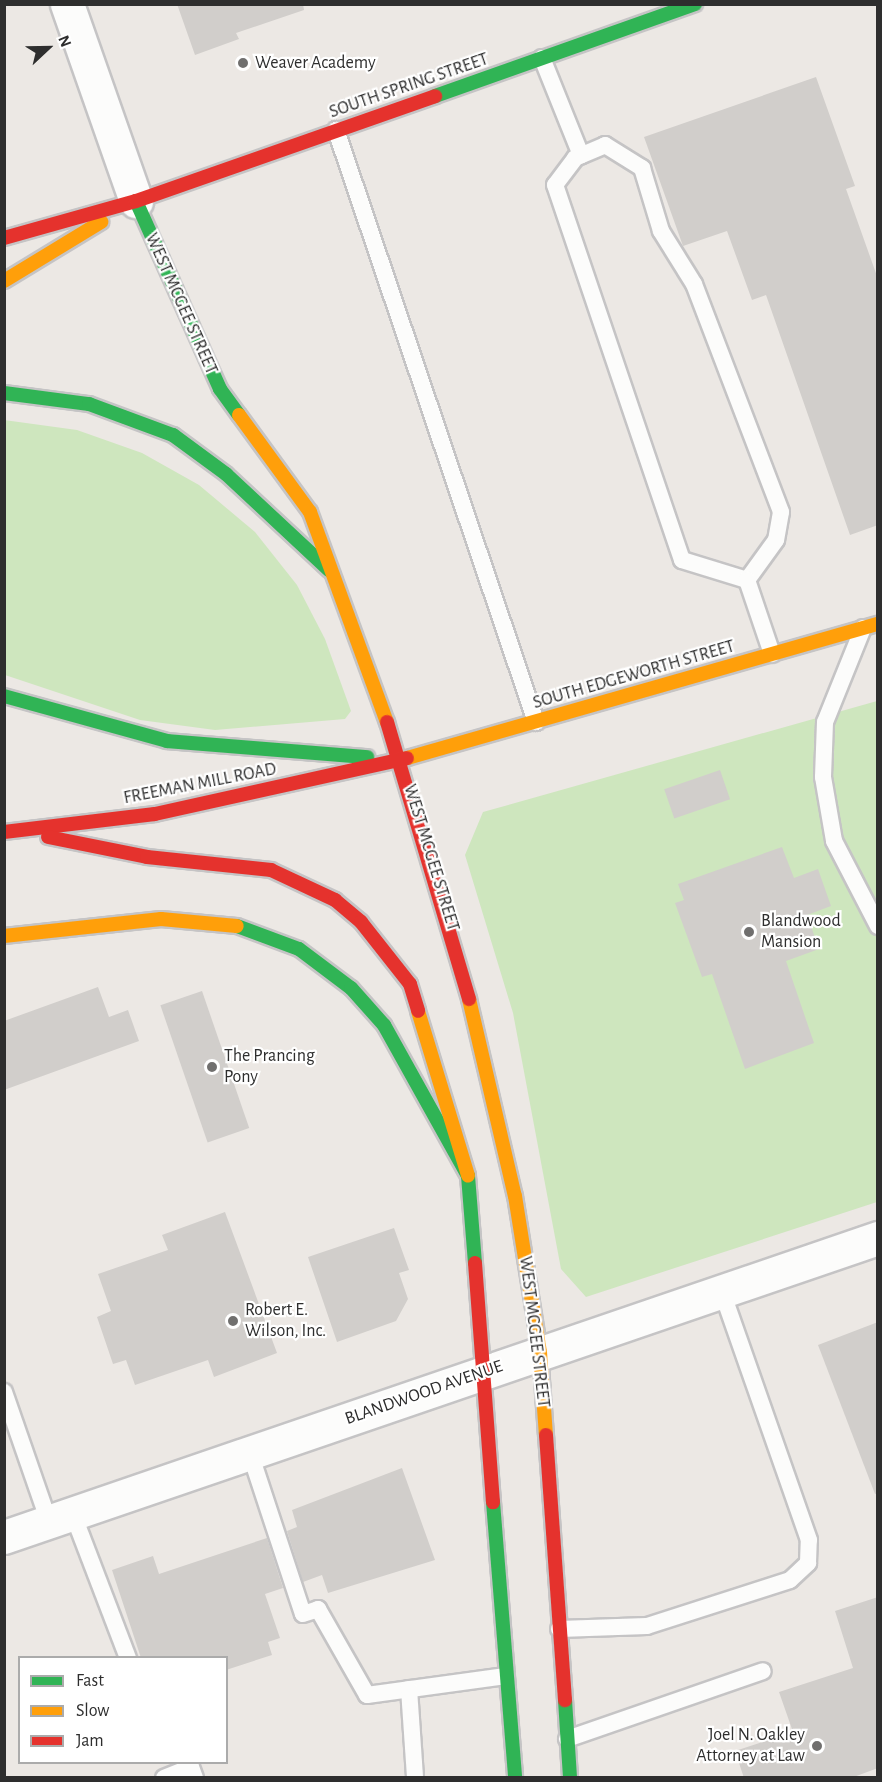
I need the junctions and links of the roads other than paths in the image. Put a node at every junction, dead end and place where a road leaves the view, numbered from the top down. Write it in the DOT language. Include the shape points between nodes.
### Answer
graph roads {
  1 [pos="67,4"];
  2 [pos="695,4"];
  3 [pos="542,58"];
  4 [pos="336,130"];
  5 [pos="582,155"];
  6 [pos="136,201"];
  7 [pos="4,238"];
  8 [pos="4,280"];
  9 [pos="4,393"];
  10 [pos="329,570"];
  11 [pos="747,580"];
  12 [pos="870,626"];
  13 [pos="772,654"];
  14 [pos="4,696"];
  15 [pos="536,722"];
  16 [pos="401,760"];
  17 [pos="4,832"];
  18 [pos="22,832"];
  19 [pos="878,926"];
  20 [pos="4,936"];
  21 [pos="468,1176"];
  22 [pos="878,1238"];
  23 [pos="722,1291"];
  24 [pos="540,1352"];
  25 [pos="480,1374"];
  26 [pos="4,1392"];
  27 [pos="250,1453"];
  28 [pos="61,1518"];
  29 [pos="4,1537"];
  30 [pos="560,1629"];
  31 [pos="127,1656"];
  32 [pos="763,1671"];
  33 [pos="506,1676"];
  34 [pos="409,1689"];
  35 [pos="567,1739"];
  36 [pos="172,1771"];
  37 [pos="569,1771"];
  38 [pos="195,1778"];
  39 [pos="415,1778"];
  40 [pos="514,1778"];
  41 [pos="581,1778"];
  1 -- 6 [label="street, WEST MCGEE STREET"];
  2 -- 3 [label="main road, SOUTH SPRING STREET"];
  3 -- 4 [label="main road, SOUTH SPRING STREET"];
  3 -- 5 [label="lane"];
  4 -- 6 [label="main road, SOUTH SPRING STREET"];
  4 -- 15 [label="lane"];
  5 -- 11 [label="lane" via="555,185 682,560"];
  5 -- 11 [label="lane" via="605,145 642,168 662,231 694,284 781,512 776,540"];
  6 -- 7 [label="main road"];
  6 -- 8 [label="main road"];
  6 -- 10 [label="main road, WEST MCGEE STREET" via="197,348 220,389 310,512"];
  9 -- 10 [label="main road" via="89,404 173,435 226,474"];
  10 -- 16 [label="main road, WEST MCGEE STREET"];
  11 -- 13 [label="lane"];
  12 -- 13 [label="main road, SOUTH EDGEWORTH STREET"];
  12 -- 19 [label="lane" via="825,722 824,777 834,841"];
  13 -- 15 [label="main road, SOUTH EDGEWORTH STREET"];
  14 -- 16 [label="main road" via="167,741"];
  15 -- 16 [label="main road, SOUTH EDGEWORTH STREET"];
  16 -- 18 [label="main road, FREEMAN MILL ROAD" via="154,814"];
  16 -- 24 [label="main road, WEST MCGEE STREET" via="480,1030 515,1196"];
  17 -- 18 [label="main road, FREEMAN MILL ROAD"];
  18 -- 21 [label="main road" via="147,857 271,870 335,900 362,922 410,984"];
  20 -- 21 [label="main road" via="161,919 229,923 299,949 351,988 384,1026"];
  21 -- 25 [label="main road"];
  22 -- 23 [label="street, BLANDWOOD AVENUE"];
  23 -- 24 [label="street, BLANDWOOD AVENUE"];
  23 -- 30 [label="lane" via="809,1540 808,1563 790,1580 646,1626"];
  24 -- 25 [label="street, BLANDWOOD AVENUE"];
  24 -- 30 [label="main road, WEST MCGEE STREET"];
  25 -- 27 [label="street, BLANDWOOD AVENUE"];
  25 -- 33 [label="main road"];
  26 -- 28 [label="lane"];
  27 -- 28 [label="street, BLANDWOOD AVENUE"];
  27 -- 34 [label="lane" via="303,1614 318,1609 367,1695"];
  28 -- 29 [label="street, BLANDWOOD AVENUE"];
  28 -- 31 [label="lane"];
  30 -- 35 [label="main road, WEST MCGEE STREET"];
  32 -- 35 [label="lane"];
  33 -- 34 [label="lane"];
  33 -- 40 [label="main road"];
  34 -- 39 [label="lane"];
  35 -- 37 [label="main road, WEST MCGEE STREET"];
  36 -- 38 [label="lane" via="191,1767"];
  37 -- 41 [label="main road"];
}
